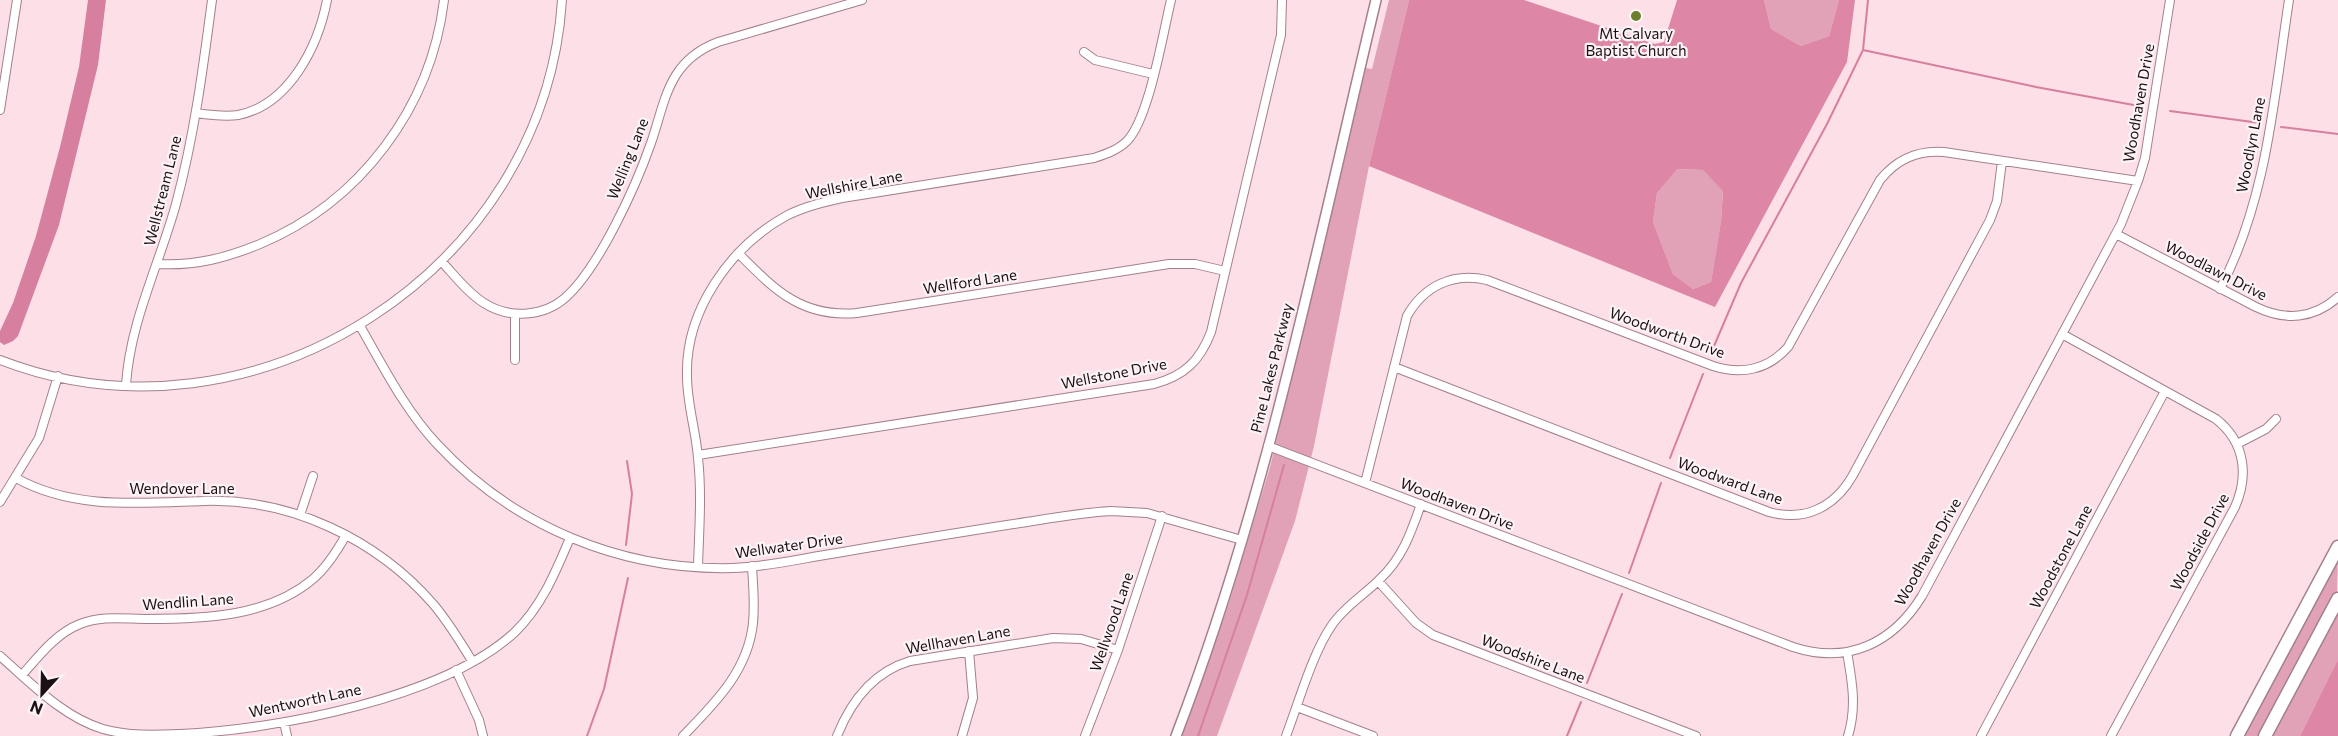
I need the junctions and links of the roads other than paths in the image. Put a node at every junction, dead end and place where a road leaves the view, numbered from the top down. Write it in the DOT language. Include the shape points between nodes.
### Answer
graph roads {
  1 [pos="17,0"];
  2 [pos="212,0"];
  3 [pos="327,0"];
  4 [pos="444,0"];
  5 [pos="562,0"];
  6 [pos="862,0"];
  7 [pos="1171,0"];
  8 [pos="1282,0"];
  9 [pos="1376,0"];
  10 [pos="2170,0"];
  11 [pos="2289,0"];
  12 [pos="849,2"];
  13 [pos="1084,52"];
  14 [pos="1153,74"];
  15 [pos="0,110"];
  16 [pos="196,113"];
  17 [pos="2002,161"];
  18 [pos="2138,181"];
  19 [pos="2116,234"];
  20 [pos="738,253"];
  21 [pos="442,262"];
  22 [pos="158,264"];
  23 [pos="1225,271"];
  24 [pos="2220,289"];
  25 [pos="2338,297"];
  26 [pos="515,314"];
  27 [pos="360,326"];
  28 [pos="2062,334"];
  29 [pos="0,360"];
  30 [pos="515,360"];
  31 [pos="1394,367"];
  32 [pos="58,376"];
  33 [pos="126,385"];
  34 [pos="2165,391"];
  35 [pos="2276,419"];
  36 [pos="2237,444"];
  37 [pos="1269,446"];
  38 [pos="698,455"];
  39 [pos="313,476"];
  40 [pos="16,478"];
  41 [pos="1365,483"];
  42 [pos="0,502"];
  43 [pos="1421,504"];
  44 [pos="300,515"];
  45 [pos="1162,516"];
  46 [pos="346,535"];
  47 [pos="570,538"];
  48 [pos="1242,540"];
  49 [pos="2338,547"];
  50 [pos="698,567"];
  51 [pos="752,567"];
  52 [pos="1378,582"];
  53 [pos="2338,599"];
  54 [pos="1118,650"];
  55 [pos="969,651"];
  56 [pos="1847,652"];
  57 [pos="0,656"];
  58 [pos="472,661"];
  59 [pos="456,670"];
  60 [pos="22,675"];
  61 [pos="1297,707"];
  62 [pos="284,722"];
  63 [pos="287,736"];
  64 [pos="483,736"];
  65 [pos="683,736"];
  66 [pos="837,736"];
  67 [pos="962,736"];
  68 [pos="1085,736"];
  69 [pos="1176,736"];
  70 [pos="1286,736"];
  71 [pos="1374,736"];
  72 [pos="1696,736"];
  73 [pos="1848,736"];
  74 [pos="1981,736"];
  75 [pos="2110,736"];
  76 [pos="2237,736"];
  77 [pos="2265,736"];
  1 -- 15 [label="street"];
  2 -- 16 [label="street, Wellstream Lane"];
  3 -- 16 [label="street" via="307,56 275,97 237,115"];
  4 -- 22 [label="street" via="434,51 412,104 381,153 338,198 282,234 238,253 193,264"];
  5 -- 21 [label="street" via="554,59 528,135 486,208"];
  6 -- 12 [label="street, Welling Lane"];
  7 -- 14 [label="street, Wellshire Lane"];
  8 -- 23 [label="street, Wellstone Drive" via="1281,35"];
  9 -- 37 [label="street, Pine Lakes Parkway"];
  10 -- 18 [label="street, Woodhaven Drive" via="2150,132"];
  11 -- 24 [label="street, Woodlyn Lane" via="2261,176 2244,234"];
  12 -- 26 [label="street, Welling Lane" via="718,42 691,57 669,86 629,199 590,266 561,302 541,311"];
  13 -- 14 [label="street" via="1095,60"];
  14 -- 20 [label="street, Wellshire Lane" via="1139,123 1127,141 1107,154 828,201 776,222"];
  16 -- 22 [label="street, Wellstream Lane"];
  17 -- 18 [label="street, Woodworth Drive"];
  17 -- 31 [label="street, Woodworth Drive" via="1929,151 1915,153 1894,166 1877,186 1792,342 1762,366 1741,371 1713,366 1504,286 1462,277 1440,283 1419,298 1407,316"];
  17 -- 31 [label="street, Woodward Lane" via="1997,201 1990,220 1853,475 1829,504 1810,513 1790,515 1763,510"];
  18 -- 19 [label="street, Woodhaven Drive"];
  19 -- 24 [label="street, Woodlawn Drive"];
  19 -- 28 [label="street, Woodhaven Drive"];
  20 -- 23 [label="street, Wellford Lane" via="788,299 838,314 1161,265 1187,264"];
  20 -- 38 [label="street, Wellshire Lane" via="708,294 690,345 687,375"];
  21 -- 26 [label="street, Welling Lane" via="484,303"];
  21 -- 27 [label="street"];
  22 -- 33 [label="street, Wellstream Lane" via="135,327"];
  23 -- 38 [label="street, Wellstone Drive" via="1203,350 1186,370 1171,379"];
  24 -- 25 [label="street, Woodlawn Drive" via="2262,311 2285,317 2313,313"];
  26 -- 30 [label="street"];
  27 -- 33 [label="street" via="305,353 257,370 190,383"];
  27 -- 47 [label="street, Wellwater Drive" via="406,404 436,443 501,500"];
  28 -- 34 [label="street, Woodside Drive"];
  28 -- 56 [label="street, Woodhaven Drive" via="1917,604 1885,637"];
  29 -- 32 [label="street"];
  31 -- 41 [label="street, Woodworth Drive"];
  32 -- 33 [label="street"];
  32 -- 40 [label="street" via="42,431"];
  34 -- 36 [label="street, Woodside Drive" via="2216,419"];
  34 -- 74 [label="street, Woodstone Lane"];
  35 -- 36 [label="street" via="2266,429"];
  36 -- 75 [label="street, Woodside Drive" via="2244,472 2238,501"];
  37 -- 41 [label="street, Woodhaven Drive"];
  37 -- 48 [label="street, Pine Lakes Parkway"];
  38 -- 50 [label="street, Wellshire Lane"];
  39 -- 44 [label="street"];
  40 -- 42 [label="street"];
  40 -- 44 [label="street, Wendover Lane" via="50,494 78,499 144,503 232,501"];
  41 -- 43 [label="street, Woodhaven Drive"];
  43 -- 52 [label="street" via="1403,551"];
  43 -- 56 [label="street, Woodhaven Drive" via="1793,647 1821,653"];
  44 -- 46 [label="street, Wendover Lane"];
  45 -- 48 [label="street, Wellwater Drive"];
  45 -- 51 [label="street, Wellwater Drive" via="1132,511 1090,512"];
  45 -- 54 [label="street, Wellwood Lane"];
  46 -- 58 [label="street, Wendover Lane" via="386,561 425,596"];
  46 -- 60 [label="street, Wendlin Lane" via="333,558 314,578 278,601 230,614 89,621 55,639"];
  47 -- 50 [label="street, Wellwater Drive" via="641,560"];
  47 -- 58 [label="street, Wentworth Lane" via="547,589 525,620 503,641"];
  48 -- 69 [label="street, Pine Lakes Parkway"];
  49 -- 76 [label="main road"];
  50 -- 51 [label="street, Wellwater Drive"];
  51 -- 65 [label="street" via="753,622 743,659 722,695"];
  52 -- 61 [label="street" via="1329,628"];
  52 -- 72 [label="street, Woodshire Lane" via="1419,626 1433,635"];
  53 -- 77 [label="main road"];
  54 -- 55 [label="street, Wellhaven Lane" via="1063,637"];
  54 -- 68 [label="street, Wellwood Lane"];
  55 -- 66 [label="street, Wellhaven Lane" via="910,661 888,670 861,692"];
  55 -- 67 [label="street" via="973,698"];
  56 -- 73 [label="street" via="1854,697"];
  57 -- 60 [label="street, Wentworth Lane"];
  58 -- 59 [label="street, Wentworth Lane"];
  59 -- 62 [label="street, Wentworth Lane" via="396,694"];
  59 -- 64 [label="street"];
  60 -- 62 [label="street, Wentworth Lane" via="83,721 123,734 204,732"];
  61 -- 70 [label="street"];
  61 -- 71 [label="street"];
  62 -- 63 [label="street"];
}
